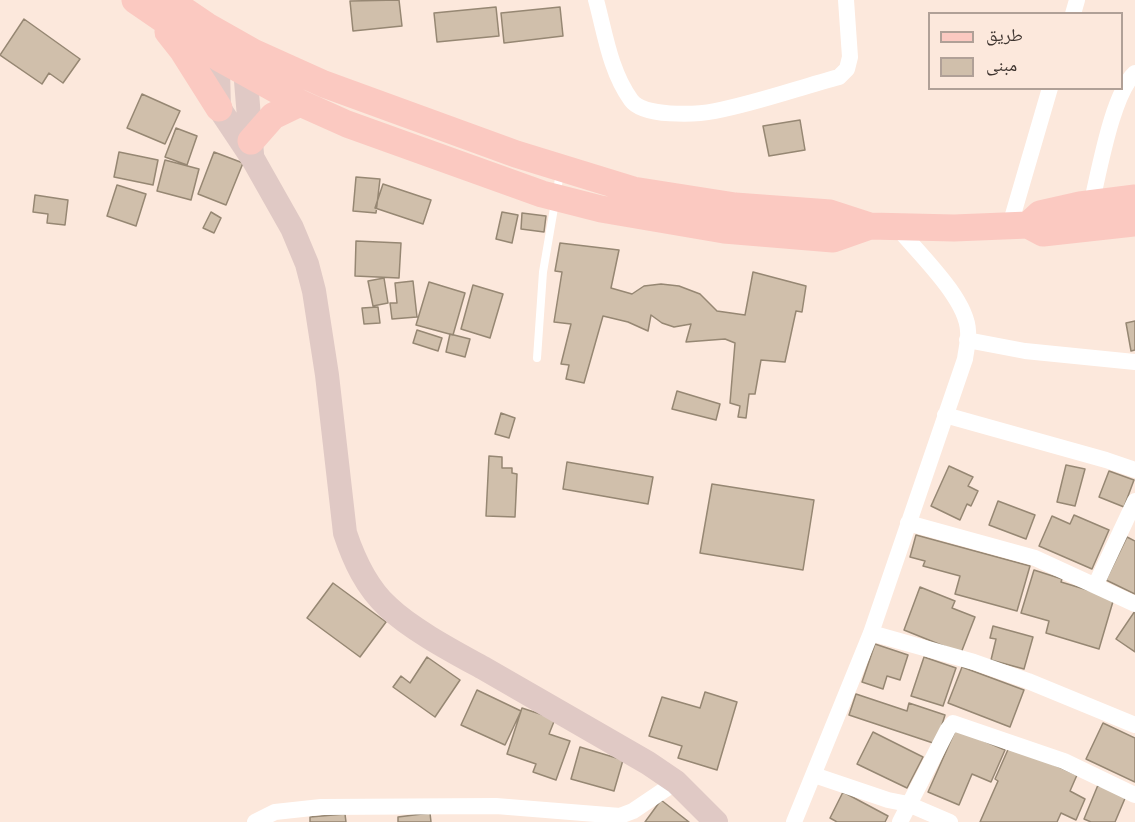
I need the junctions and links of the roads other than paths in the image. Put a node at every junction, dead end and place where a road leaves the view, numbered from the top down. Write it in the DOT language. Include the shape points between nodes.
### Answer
graph roads {
  1 [pos="190,0"];
  2 [pos="596,0"];
  3 [pos="846,0"];
  4 [pos="148,3"];
  5 [pos="207,26"];
  6 [pos="238,56"];
  7 [pos="1135,73"];
  8 [pos="1050,90"];
  9 [pos="300,103"];
  10 [pos="219,108"];
  11 [pos="252,150"];
  12 [pos="560,169"];
  13 [pos="556,196"];
  14 [pos="1135,198"];
  15 [pos="1092,205"];
  16 [pos="1135,223"];
  17 [pos="1019,225"];
  18 [pos="884,227"];
  19 [pos="967,340"];
  20 [pos="537,358"];
  21 [pos="1135,362"];
  22 [pos="945,415"];
  23 [pos="1135,470"];
  24 [pos="1135,501"];
  25 [pos="908,523"];
  26 [pos="1095,585"];
  27 [pos="1135,604"];
  28 [pos="871,633"];
  29 [pos="1135,725"];
  30 [pos="814,775"];
  31 [pos="676,782"];
  32 [pos="1135,795"];
  33 [pos="908,804"];
  34 [pos="255,822"];
  35 [pos="716,822"];
  36 [pos="794,822"];
  37 [pos="900,822"];
  38 [pos="950,822"];
  1 -- 5 [label="main road"];
  2 -- 3 [label="street" via="615,70 632,102 649,111 668,114 713,112 839,77 847,69 850,57"];
  4 -- 5 [label="main road"];
  4 -- 6 [label="main road"];
  4 -- 10 [label="main road"];
  5 -- 6 [label="main road"];
  6 -- 9 [label="main road"];
  6 -- 10 [label="main road" via="217,75"];
  6 -- 11 [label="main road" via="246,89"];
  6 -- 12 [label="main road"];
  7 -- 15 [label="street" via="1129,78 1111,120"];
  8 -- 17 [label="street"];
  9 -- 11 [label="main road" via="273,116"];
  9 -- 13 [label="main road" via="357,128"];
  10 -- 11 [label="main road"];
  11 -- 31 [label="main road" via="307,264 327,375 345,533 375,593 389,609 457,653"];
  12 -- 13 [label="lane"];
  12 -- 18 [label="main road" via="633,190 735,206 830,213"];
  13 -- 18 [label="main road" via="601,209 724,230 833,239"];
  13 -- 20 [label="lane" via="543,272"];
  14 -- 15 [label="main road"];
  15 -- 17 [label="main road" via="1040,214"];
  16 -- 17 [label="main road" via="1043,233"];
  17 -- 18 [label="main road"];
  18 -- 19 [label="street" via="947,285 968,329"];
  19 -- 21 [label="street" via="1025,351"];
  19 -- 22 [label="street" via="965,359"];
  22 -- 23 [label="street"];
  22 -- 25 [label="street"];
  24 -- 26 [label="street"];
  25 -- 26 [label="street" via="1035,558"];
  25 -- 28 [label="street"];
  26 -- 27 [label="street"];
  28 -- 29 [label="street" via="1028,681"];
  28 -- 30 [label="street"];
  30 -- 33 [label="street"];
  30 -- 36 [label="street"];
  31 -- 34 [label="street" via="620,816 496,806 345,807 290,809"];
  31 -- 35 [label="main road"];
  32 -- 33 [label="street" via="1064,761 953,723"];
  33 -- 37 [label="street"];
  33 -- 38 [label="street"];
}
